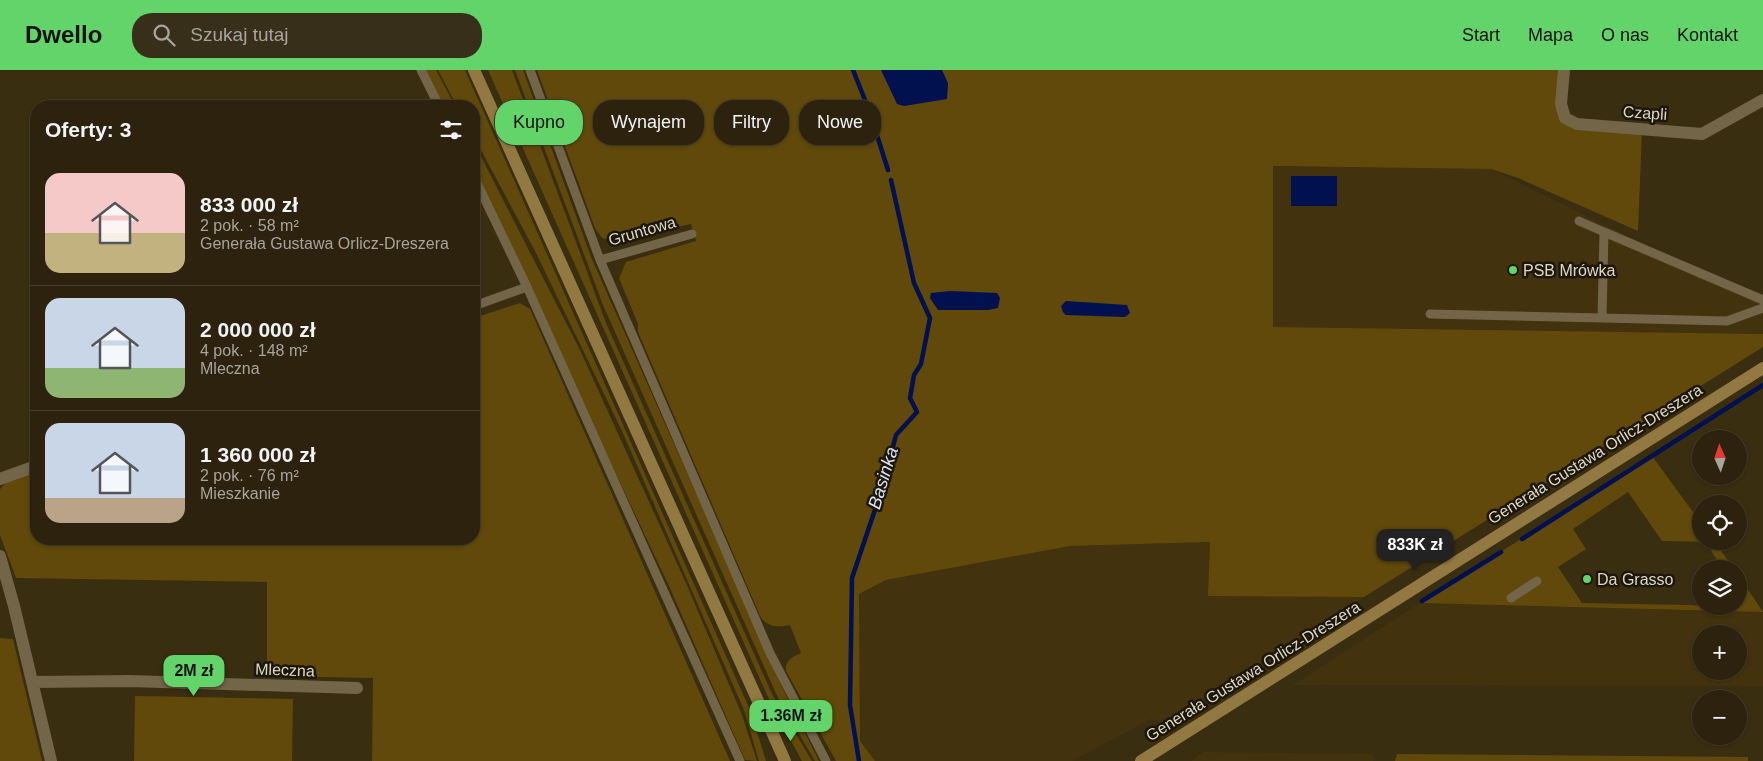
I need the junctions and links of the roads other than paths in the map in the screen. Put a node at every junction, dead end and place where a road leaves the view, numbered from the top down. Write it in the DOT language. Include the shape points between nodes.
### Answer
graph roads {
  1 [pos="422,70"];
  2 [pos="474,70"];
  3 [pos="530,70"];
  4 [pos="1564,70"];
  5 [pos="436,100"];
  6 [pos="1763,100"];
  7 [pos="480,189"];
  8 [pos="1579,221"];
  9 [pos="1604,232"];
  10 [pos="692,234"];
  11 [pos="600,260"];
  12 [pos="528,287"];
  13 [pos="1763,300"];
  14 [pos="480,304"];
  15 [pos="1763,308"];
  16 [pos="1430,314"];
  17 [pos="1602,318"];
  18 [pos="1763,368"];
  19 [pos="30,468"];
  20 [pos="0,479"];
  21 [pos="0,556"];
  22 [pos="1537,581"];
  23 [pos="1511,598"];
  24 [pos="32,682"];
  25 [pos="357,688"];
  26 [pos="51,761"];
  27 [pos="740,761"];
  28 [pos="785,761"];
  29 [pos="826,761"];
  30 [pos="1140,761"];
  1 -- 5 [label="lane"];
  2 -- 28 [label="main road"];
  3 -- 11 [label="lane"];
  4 -- 6 [label="street, Czapli" via="1561,104 1565,118 1577,124 1702,134"];
  7 -- 12 [label="lane"];
  8 -- 9 [label="lane"];
  9 -- 13 [label="lane"];
  9 -- 17 [label="lane"];
  10 -- 11 [label="lane, Gruntowa"];
  11 -- 29 [label="lane" via="770,653"];
  12 -- 14 [label="lane"];
  12 -- 27 [label="lane"];
  15 -- 17 [label="lane" via="1727,321"];
  16 -- 17 [label="lane"];
  18 -- 30 [label="main road, Generała Gustawa Orlicz-Dreszera"];
  19 -- 20 [label="street"];
  21 -- 24 [label="street"];
  22 -- 23 [label="lane"];
  24 -- 25 [label="street, Mleczna" via="130,681"];
  24 -- 26 [label="street"];
}
